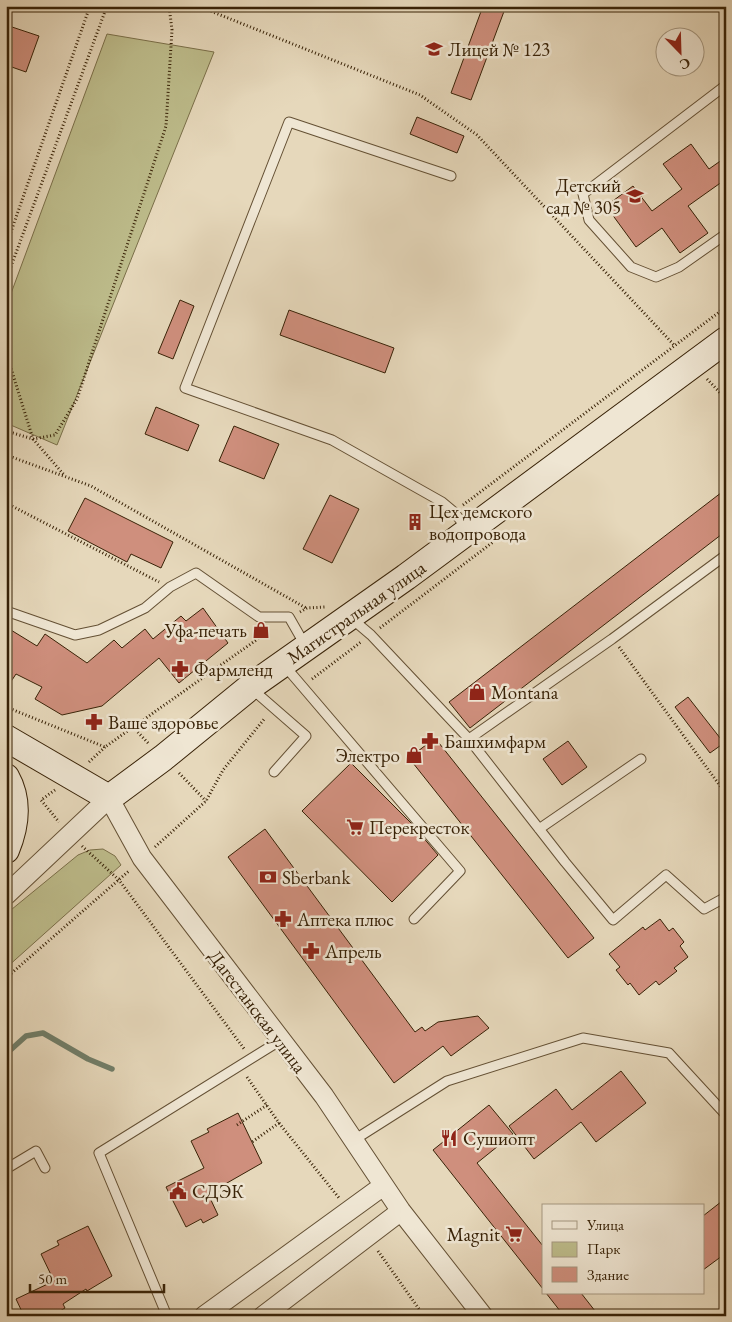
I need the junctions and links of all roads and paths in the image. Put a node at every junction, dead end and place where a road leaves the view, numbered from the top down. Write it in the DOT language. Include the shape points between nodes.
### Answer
graph roads {
  1 [pos="90,6"];
  2 [pos="106,6"];
  3 [pos="169,6"];
  4 [pos="198,6"];
  5 [pos="726,85"];
  6 [pos="451,176"];
  7 [pos="726,234"];
  8 [pos="6,246"];
  9 [pos="6,280"];
  10 [pos="726,307"];
  11 [pos="726,340"];
  12 [pos="674,346"];
  13 [pos="6,352"];
  14 [pos="694,364"];
  15 [pos="6,431"];
  16 [pos="33,438"];
  17 [pos="6,454"];
  18 [pos="65,476"];
  19 [pos="6,503"];
  20 [pos="461,522"];
  21 [pos="726,555"];
  22 [pos="170,587"];
  23 [pos="306,608"];
  24 [pos="6,611"];
  25 [pos="339,612"];
  26 [pos="289,617"];
  27 [pos="371,635"];
  28 [pos="612,639"];
  29 [pos="306,648"];
  30 [pos="283,664"];
  31 [pos="302,686"];
  32 [pos="250,687"];
  33 [pos="6,707"];
  34 [pos="274,707"];
  35 [pos="6,738"];
  36 [pos="470,739"];
  37 [pos="641,759"];
  38 [pos="274,772"];
  39 [pos="6,777"];
  40 [pos="726,794"];
  41 [pos="109,798"];
  42 [pos="539,829"];
  43 [pos="6,850"];
  44 [pos="142,858"];
  45 [pos="119,880"];
  46 [pos="6,895"];
  47 [pos="726,897"];
  48 [pos="414,919"];
  49 [pos="6,978"];
  50 [pos="281,1040"];
  51 [pos="252,1058"];
  52 [pos="239,1066"];
  53 [pos="267,1105"];
  54 [pos="726,1115"];
  55 [pos="237,1125"];
  56 [pos="354,1140"];
  57 [pos="252,1142"];
  58 [pos="46,1168"];
  59 [pos="6,1169"];
  60 [pos="383,1186"];
  61 [pos="402,1211"];
  62 [pos="167,1316"];
  63 [pos="204,1316"];
  64 [pos="263,1316"];
  65 [pos="483,1316"];
  1 -- 8 [label="path"];
  2 -- 9 [label="path"];
  3 -- 16 [label="path" via="172,30 166,126 77,399 55,435"];
  4 -- 12 [label="path" via="420,95 477,135"];
  5 -- 7 [label="lane" via="583,194 588,220 631,267 656,276 679,267"];
  6 -- 20 [label="lane" via="289,122 186,388 332,440 442,502"];
  10 -- 12 [label="path"];
  11 -- 14 [label="street, Магистральная улица"];
  12 -- 14 [label="path"];
  12 -- 20 [label="path"];
  13 -- 16 [label="path"];
  14 -- 20 [label="street, Магистральная улица"];
  15 -- 16 [label="path"];
  16 -- 18 [label="path"];
  17 -- 18 [label="path"];
  18 -- 23 [label="path" via="92,486"];
  19 -- 22 [label="path"];
  20 -- 25 [label="street, Магистральная улица"];
  21 -- 28 [label="lane"];
  22 -- 24 [label="lane" via="145,608 99,630 75,635"];
  22 -- 26 [label="lane" via="196,573 259,617"];
  23 -- 25 [label="path"];
  23 -- 26 [label="path"];
  25 -- 27 [label="lane"];
  25 -- 29 [label="street, Магистральная улица"];
  26 -- 29 [label="lane"];
  26 -- 33 [label="path" via="105,747"];
  27 -- 31 [label="path"];
  27 -- 36 [label="lane"];
  28 -- 36 [label="lane"];
  28 -- 40 [label="path"];
  29 -- 30 [label="street, Магистральная улица"];
  30 -- 31 [label="lane"];
  30 -- 32 [label="street, Магистральная улица"];
  31 -- 48 [label="lane" via="460,871"];
  32 -- 34 [label="lane"];
  32 -- 41 [label="street, Магистральная улица"];
  34 -- 38 [label="lane" via="306,736"];
  34 -- 44 [label="path" via="223,770 206,801"];
  35 -- 41 [label="street"];
  36 -- 42 [label="lane"];
  37 -- 42 [label="lane"];
  39 -- 43 [label="street" via="16,813"];
  41 -- 44 [label="street, Дагестанская улица"];
  41 -- 46 [label="street"];
  42 -- 47 [label="lane" via="613,920 666,874 704,909"];
  44 -- 45 [label="path"];
  44 -- 50 [label="street, Дагестанская улица"];
  45 -- 49 [label="path"];
  45 -- 51 [label="path"];
  50 -- 51 [label="lane"];
  50 -- 56 [label="street, Дагестанская улица"];
  51 -- 52 [label="lane"];
  52 -- 53 [label="path"];
  52 -- 62 [label="lane" via="99,1153"];
  53 -- 55 [label="path"];
  53 -- 57 [label="path" via="279,1123"];
  54 -- 56 [label="lane" via="669,1053 583,1038 447,1081"];
  56 -- 60 [label="street, Дагестанская улица"];
  58 -- 59 [label="lane" via="36,1151"];
  60 -- 61 [label="street, Дагестанская улица"];
  60 -- 63 [label="street"];
  61 -- 64 [label="street"];
  61 -- 65 [label="street, Дагестанская улица"];
}
